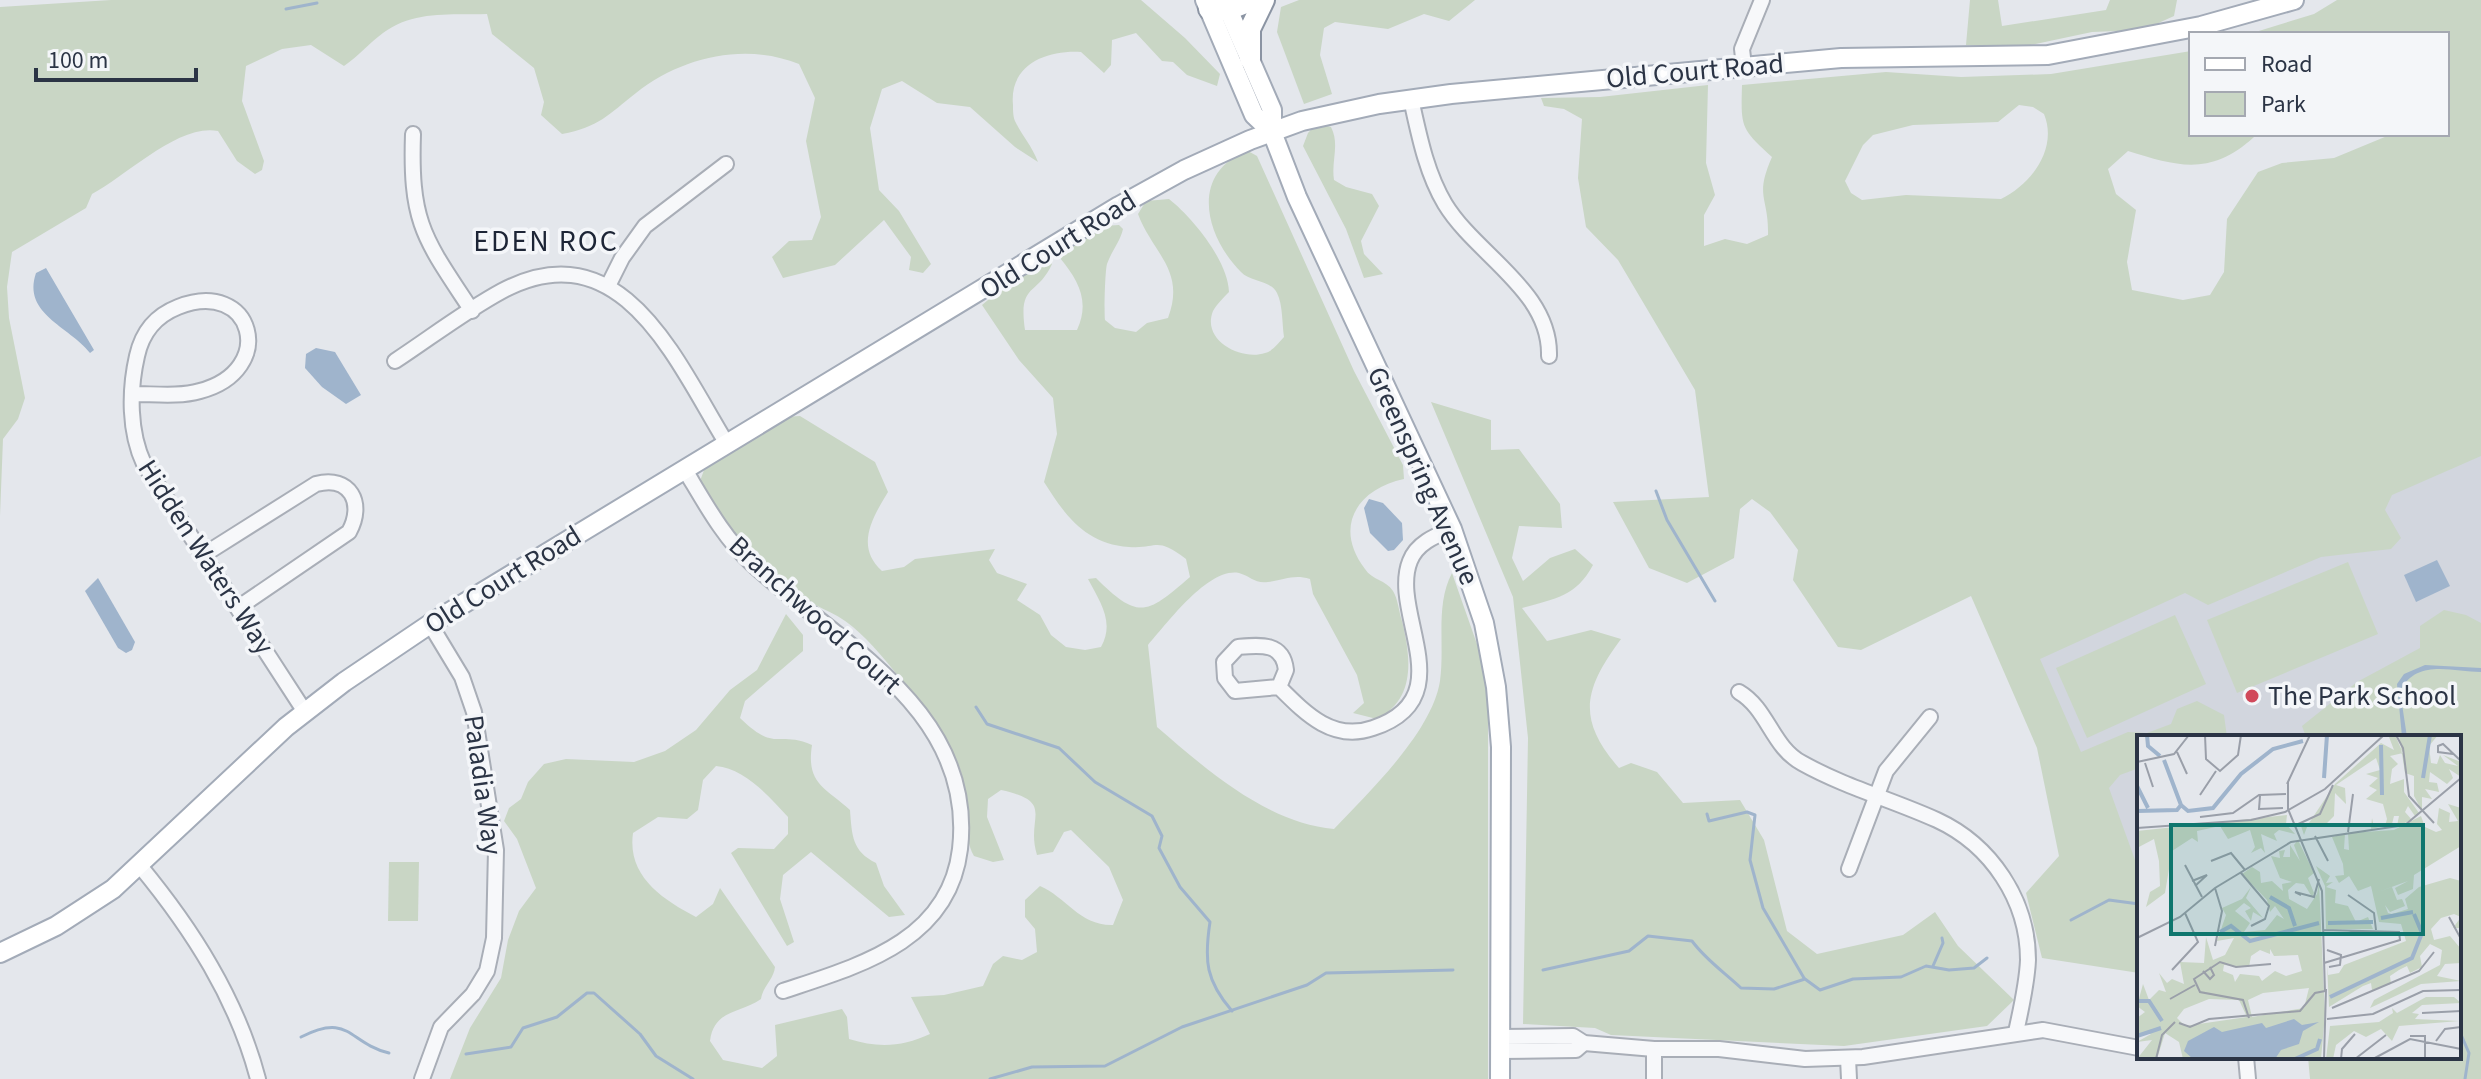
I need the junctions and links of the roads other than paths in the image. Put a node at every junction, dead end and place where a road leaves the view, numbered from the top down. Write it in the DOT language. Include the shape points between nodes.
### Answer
graph roads {
  1 [pos="1253,0"];
  2 [pos="1264,0"];
  3 [pos="1762,0"];
  4 [pos="2294,0"];
  5 [pos="1217,4"];
  6 [pos="1250,59"];
  7 [pos="1744,66"];
  8 [pos="1411,99"];
  9 [pos="1272,132"];
  10 [pos="413,134"];
  11 [pos="726,164"];
  12 [pos="608,286"];
  13 [pos="472,311"];
  14 [pos="1549,356"];
  15 [pos="395,361"];
  16 [pos="133,394"];
  17 [pos="727,444"];
  18 [pos="685,470"];
  19 [pos="1452,529"];
  20 [pos="205,554"];
  21 [pos="239,607"];
  22 [pos="430,624"];
  23 [pos="1279,687"];
  24 [pos="1739,692"];
  25 [pos="305,712"];
  26 [pos="1930,717"];
  27 [pos="1875,795"];
  28 [pos="140,866"];
  29 [pos="1849,869"];
  30 [pos="0,953"];
  31 [pos="783,991"];
  32 [pos="2016,1032"];
  33 [pos="1500,1044"];
  34 [pos="2137,1048"];
  35 [pos="1654,1049"];
  36 [pos="1848,1058"];
  37 [pos="2246,1059"];
  38 [pos="258,1079"];
  39 [pos="422,1079"];
  40 [pos="1500,1079"];
  41 [pos="1654,1079"];
  42 [pos="1849,1079"];
  43 [pos="2248,1079"];
  1 -- 5 [label="highway"];
  2 -- 6 [label="highway" via="1250,29"];
  3 -- 7 [label="street" via="1742,49"];
  4 -- 7 [label="main road, Old Court Road" via="2070,53 1876,56"];
  5 -- 6 [label="main road, Greenspring Avenue"];
  5 -- 9 [label="main road, Greenspring Avenue" via="1254,115"];
  6 -- 9 [label="main road, Greenspring Avenue" via="1272,110"];
  7 -- 8 [label="main road, Old Court Road"];
  8 -- 9 [label="main road, Old Court Road"];
  8 -- 14 [label="street" via="1427,166 1443,201 1539,311 1548,332"];
  9 -- 17 [label="main road, Old Court Road" via="1160,183"];
  9 -- 19 [label="main road, Greenspring Avenue" via="1321,253"];
  10 -- 13 [label="street" via="411,178 417,216 433,253"];
  11 -- 12 [label="street" via="645,226"];
  12 -- 13 [label="street" via="568,276 534,278 501,291"];
  12 -- 17 [label="street" via="650,321"];
  13 -- 15 [label="street"];
  16 -- 16 [label="street, Hidden Waters Way" via="139,345 158,317 202,301 220,302 239,313 249,335 245,361 237,371 201,391"];
  16 -- 20 [label="street, Hidden Waters Way" via="137,448"];
  17 -- 18 [label="main road, Old Court Road"];
  18 -- 22 [label="main road, Old Court Road"];
  18 -- 31 [label="street, Branchwood Court" via="720,528 750,562 858,648 912,705 945,754 959,794 959,857 947,892 924,925 872,961"];
  19 -- 23 [label="street" via="1431,537 1409,562 1419,675 1405,708 1383,725 1341,732 1319,723"];
  19 -- 33 [label="main road, Greenspring Avenue" via="1484,623 1499,719"];
  20 -- 21 [label="street, Hidden Waters Way"];
  20 -- 21 [label="street" via="316,484 330,480 352,492 357,511 349,532"];
  21 -- 25 [label="street, Hidden Waters Way"];
  22 -- 25 [label="main road, Old Court Road"];
  22 -- 39 [label="street, Paladia Way" via="462,677 474,712 496,850 494,938 487,971 441,1027"];
  23 -- 23 [label="street" via="1285,662 1268,645 1238,647 1224,662 1225,678 1235,691"];
  24 -- 27 [label="street" via="1754,703 1789,755"];
  25 -- 28 [label="main road, Old Court Road"];
  26 -- 27 [label="street" via="1896,756"];
  27 -- 29 [label="street"];
  27 -- 32 [label="street" via="1958,832 2007,882 2027,945"];
  28 -- 30 [label="main road, Old Court Road" via="83,909"];
  28 -- 38 [label="street" via="201,947 245,1038"];
  32 -- 34 [label="street" via="2063,1032"];
  32 -- 36 [label="street"];
  33 -- 35 [label="street"];
  33 -- 40 [label="main road, Greenspring Avenue"];
  35 -- 36 [label="street"];
  35 -- 41 [label="street"];
  36 -- 42 [label="street"];
  37 -- 43 [label="street"];
}
